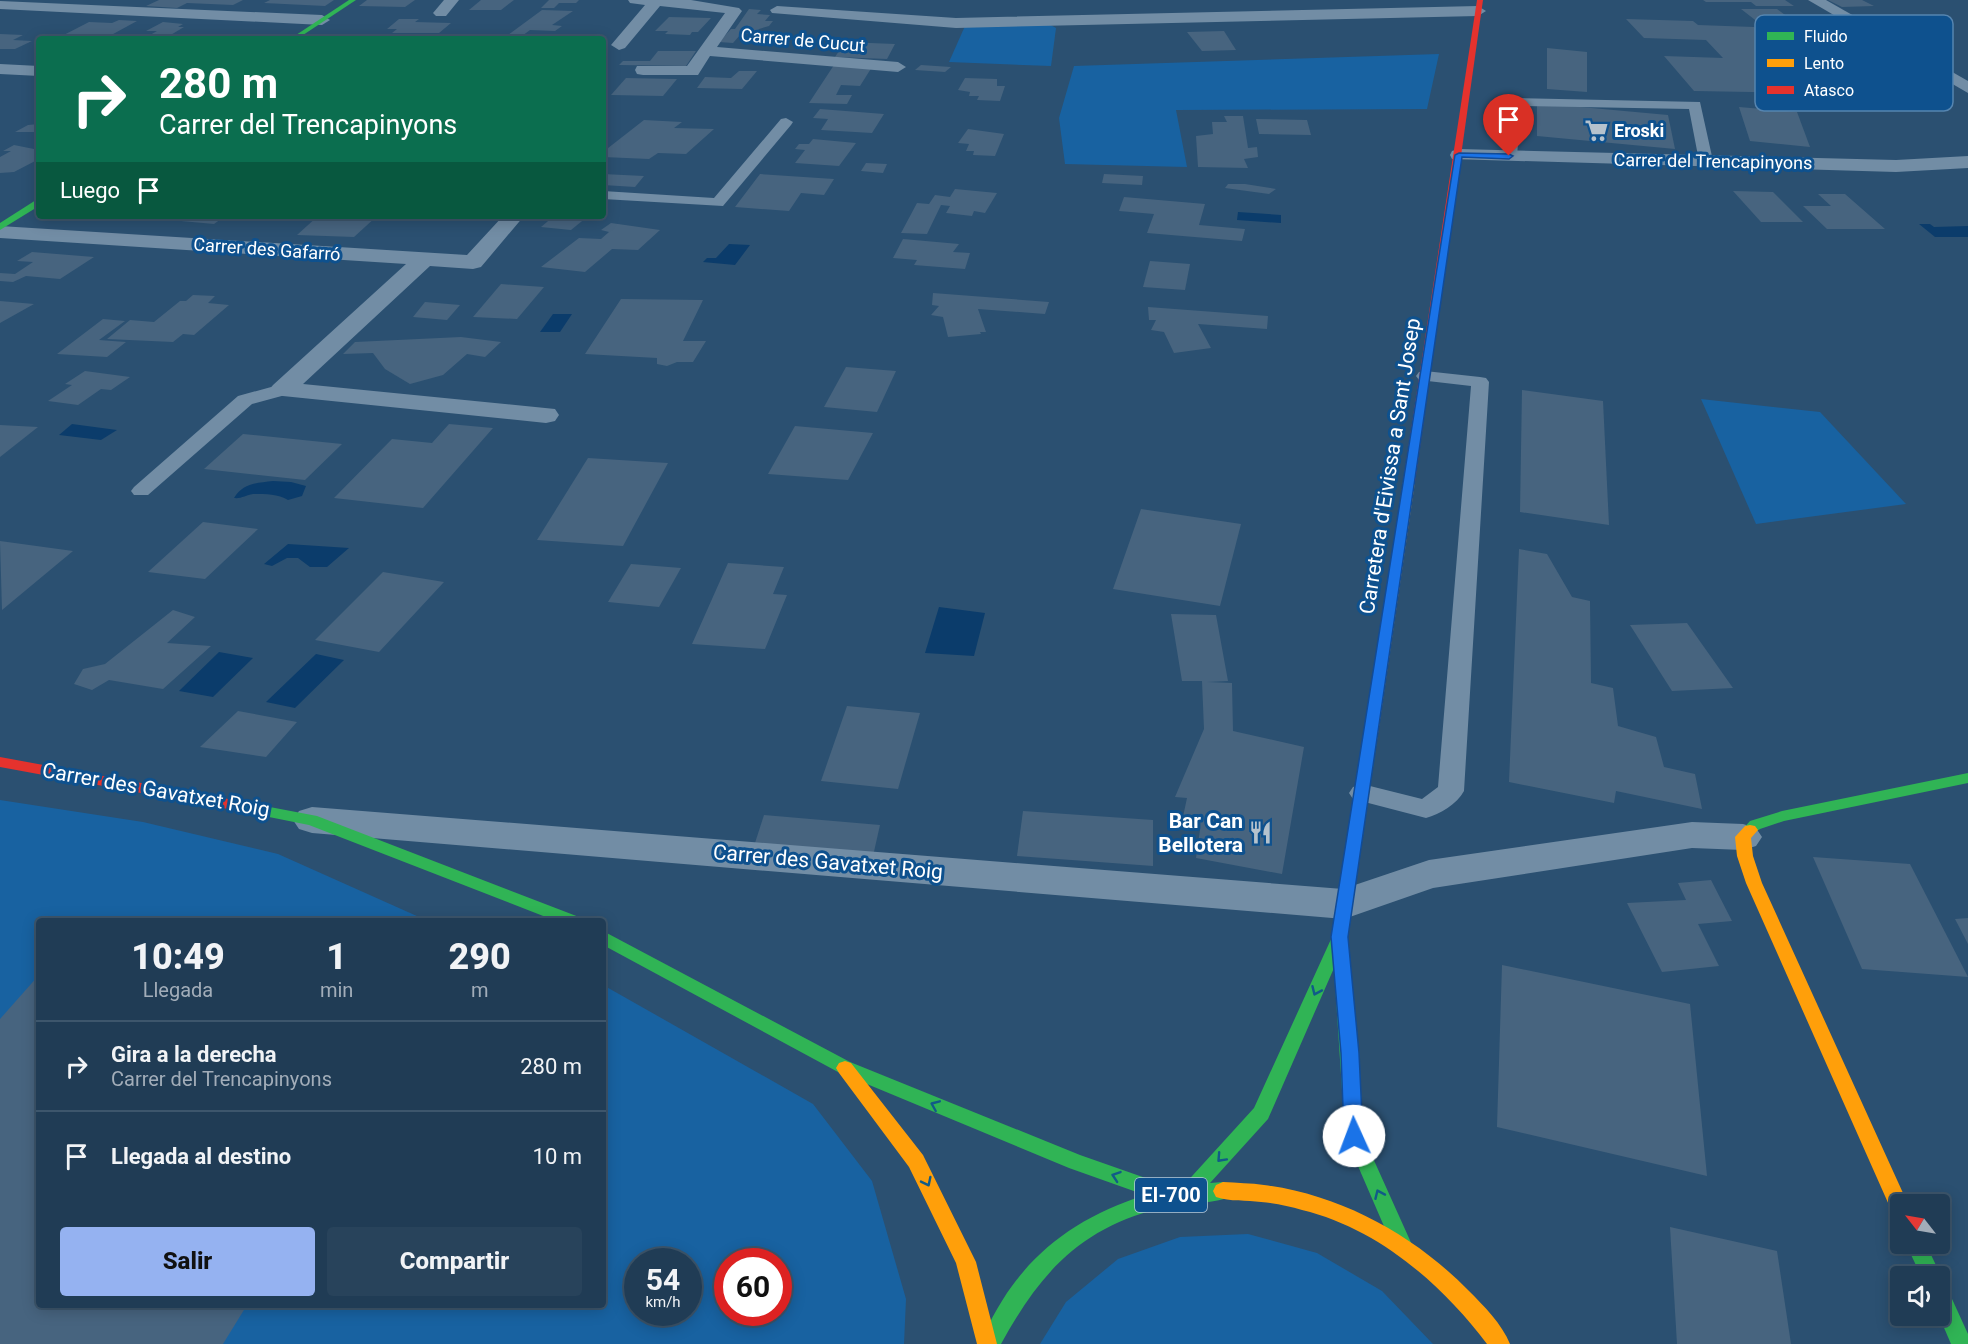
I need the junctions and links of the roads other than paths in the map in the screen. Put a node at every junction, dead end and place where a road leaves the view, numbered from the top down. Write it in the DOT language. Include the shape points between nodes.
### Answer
graph roads {
  1 [pos="353,0"];
  2 [pos="452,0"];
  3 [pos="635,0"];
  4 [pos="1815,0"];
  5 [pos="656,2"];
  6 [pos="0,5"];
  7 [pos="1479,6"];
  8 [pos="777,10"];
  9 [pos="441,13"];
  10 [pos="1841,15"];
  11 [pos="322,20"];
  12 [pos="298,36"];
  13 [pos="619,45"];
  14 [pos="706,51"];
  15 [pos="898,67"];
  16 [pos="0,69"];
  17 [pos="643,69"];
  18 [pos="36,71"];
  19 [pos="1953,79"];
  20 [pos="1968,88"];
  21 [pos="786,122"];
  22 [pos="1459,155"];
  23 [pos="1509,156"];
  24 [pos="1706,161"];
  25 [pos="1968,162"];
  26 [pos="606,195"];
  27 [pos="36,204"];
  28 [pos="511,219"];
  29 [pos="0,227"];
  30 [pos="0,232"];
  31 [pos="425,259"];
  32 [pos="1425,375"];
  33 [pos="282,390"];
  34 [pos="546,415"];
  35 [pos="141,490"];
  36 [pos="0,762"];
  37 [pos="1968,778"];
  38 [pos="1362,793"];
  39 [pos="312,820"];
  40 [pos="1743,837"];
  41 [pos="565,918"];
  42 [pos="1342,921"];
  43 [pos="606,939"];
  44 [pos="844,1067"];
  45 [pos="1190,1192"];
  46 [pos="1894,1194"];
  47 [pos="1172,1195"];
  48 [pos="1403,1247"];
  49 [pos="1950,1317"];
  50 [pos="989,1344"];
  51 [pos="1500,1344"];
  52 [pos="1962,1344"];
  1 -- 11 [label="main road"];
  2 -- 9 [label="street"];
  3 -- 5 [label="street"];
  4 -- 10 [label="street"];
  5 -- 13 [label="street"];
  5 -- 14 [label="street" via="734,11"];
  6 -- 11 [label="street"];
  7 -- 8 [label="street" via="956,23"];
  7 -- 22 [label="main road, Carretera d'Eivissa a Sant Josep / EI-700"];
  11 -- 12 [label="main road"];
  14 -- 15 [label="street, Carrer de Cucut"];
  14 -- 17 [label="street" via="692,71"];
  16 -- 18 [label="street"];
  19 -- 20 [label="street"];
  21 -- 26 [label="lane" via="718,203"];
  22 -- 23 [label="street, Carrer del Trencapinyons"];
  22 -- 32 [label="main road, Carretera d'Eivissa a Sant Josep / EI-700"];
  23 -- 24 [label="street, Carrer del Trencapinyons"];
  23 -- 24 [label="lane" via="1515,102 1695,105"];
  24 -- 25 [label="street, Carrer del Trencapinyons" via="1896,166"];
  27 -- 29 [label="main road"];
  28 -- 31 [label="street, Carrer des Gafarró" via="473,262"];
  30 -- 31 [label="street, Carrer des Gafarró"];
  31 -- 33 [label="street"];
  32 -- 38 [label="main road, Carretera d'Eivissa a Sant Josep / EI-700"];
  32 -- 38 [label="lane" via="1480,382 1450,791 1426,809"];
  33 -- 34 [label="street"];
  33 -- 35 [label="lane" via="245,400"];
  36 -- 39 [label="main road, Carrer des Gavatxet Roig"];
  37 -- 40 [label="main road" via="1782,816 1755,825"];
  38 -- 42 [label="main road, Carretera d'Eivissa a Sant Josep / EI-700"];
  39 -- 41 [label="main road, Carrer des Gavatxet Roig"];
  39 -- 42 [label="street, Carrer des Gavatxet Roig"];
  40 -- 42 [label="street" via="1692,835 1429,874"];
  40 -- 46 [label="main road" via="1746,863 1765,909"];
  42 -- 45 [label="main road, Carretera d'Eivissa a Sant Josep / EI-700, one-way" via="1261,1113"];
  48 -- 42 [label="main road, Carretera d'Eivissa a Sant Josep / EI-700, one-way" via="1354,1136"];
  43 -- 44 [label="main road"];
  47 -- 44 [label="main road, one-way" via="1076,1162"];
  44 -- 50 [label="main road, one-way" via="916,1161 966,1262"];
  45 -- 47 [label="main road, EI-700"];
  45 -- 48 [label="main road, EI-700" via="1243,1191 1298,1200 1352,1218"];
  47 -- 50 [label="main road, EI-700" via="1113,1214 1062,1246 1020,1290"];
  48 -- 51 [label="main road, EI-700" via="1451,1285"];
  49 -- 52 [label="main road"];
}
